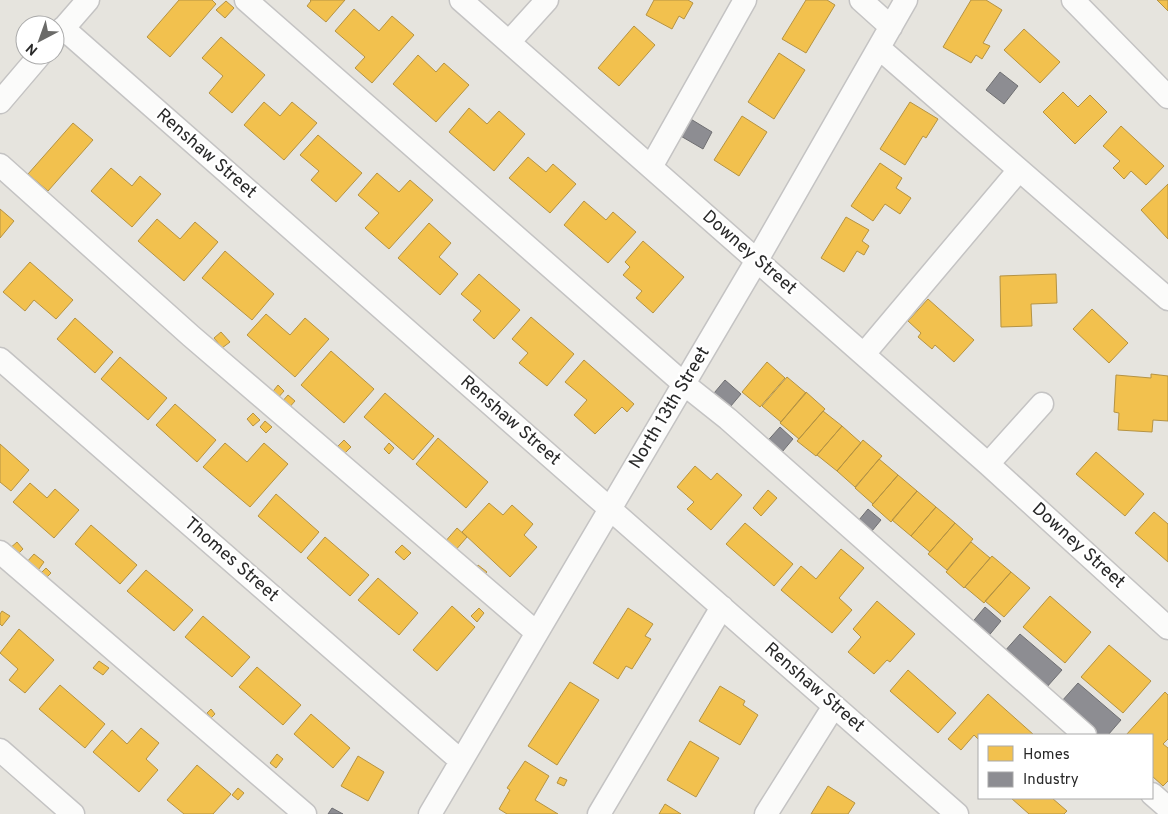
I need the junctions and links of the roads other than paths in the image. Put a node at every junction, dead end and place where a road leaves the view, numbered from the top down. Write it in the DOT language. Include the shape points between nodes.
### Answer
graph roads {
  1 [pos="88,0"];
  2 [pos="246,0"];
  3 [pos="461,0"];
  4 [pos="546,0"];
  5 [pos="745,0"];
  6 [pos="861,0"];
  7 [pos="906,0"];
  8 [pos="1072,0"];
  9 [pos="65,26"];
  10 [pos="891,27"];
  11 [pos="65,38"];
  12 [pos="509,42"];
  13 [pos="879,48"];
  14 [pos="31,65"];
  15 [pos="1168,98"];
  16 [pos="0,102"];
  17 [pos="0,165"];
  18 [pos="651,167"];
  19 [pos="1019,170"];
  20 [pos="757,260"];
  21 [pos="1168,299"];
  22 [pos="864,354"];
  23 [pos="0,359"];
  24 [pos="684,384"];
  25 [pos="1042,404"];
  26 [pos="988,464"];
  27 [pos="610,510"];
  28 [pos="0,552"];
  29 [pos="722,607"];
  30 [pos="1168,628"];
  31 [pos="537,633"];
  32 [pos="834,706"];
  33 [pos="1084,734"];
  34 [pos="0,750"];
  35 [pos="461,762"];
  36 [pos="1153,795"];
  37 [pos="1168,808"];
  38 [pos="73,814"];
  39 [pos="305,814"];
  40 [pos="430,814"];
  41 [pos="599,814"];
  42 [pos="766,814"];
  43 [pos="957,814"];
  1 -- 9 [label="street"];
  2 -- 24 [label="street"];
  3 -- 12 [label="street, Downey Street"];
  4 -- 12 [label="street"];
  5 -- 18 [label="street"];
  6 -- 10 [label="street"];
  7 -- 10 [label="street, North 13th Street"];
  8 -- 15 [label="street"];
  10 -- 13 [label="street, North 13th Street"];
  11 -- 27 [label="street, Renshaw Street"];
  12 -- 18 [label="street, Downey Street"];
  13 -- 19 [label="street"];
  13 -- 20 [label="street, North 13th Street"];
  14 -- 16 [label="street"];
  17 -- 31 [label="street" via="191,336"];
  18 -- 20 [label="street, Downey Street"];
  19 -- 21 [label="street"];
  19 -- 22 [label="street"];
  20 -- 22 [label="street, Downey Street"];
  20 -- 24 [label="street, North 13th Street"];
  22 -- 26 [label="street, Downey Street"];
  23 -- 35 [label="street, Thomes Street"];
  24 -- 27 [label="street, North 13th Street"];
  24 -- 33 [label="street" via="728,419"];
  25 -- 26 [label="street"];
  26 -- 30 [label="street, Downey Street"];
  27 -- 29 [label="street, Renshaw Street"];
  27 -- 31 [label="street, North 13th Street"];
  28 -- 39 [label="street"];
  29 -- 32 [label="street, Renshaw Street"];
  29 -- 41 [label="street"];
  31 -- 35 [label="street, North 13th Street"];
  32 -- 42 [label="street"];
  32 -- 43 [label="street, Renshaw Street"];
  34 -- 38 [label="street"];
  35 -- 40 [label="street, North 13th Street"];
  36 -- 37 [label="street"];
}
